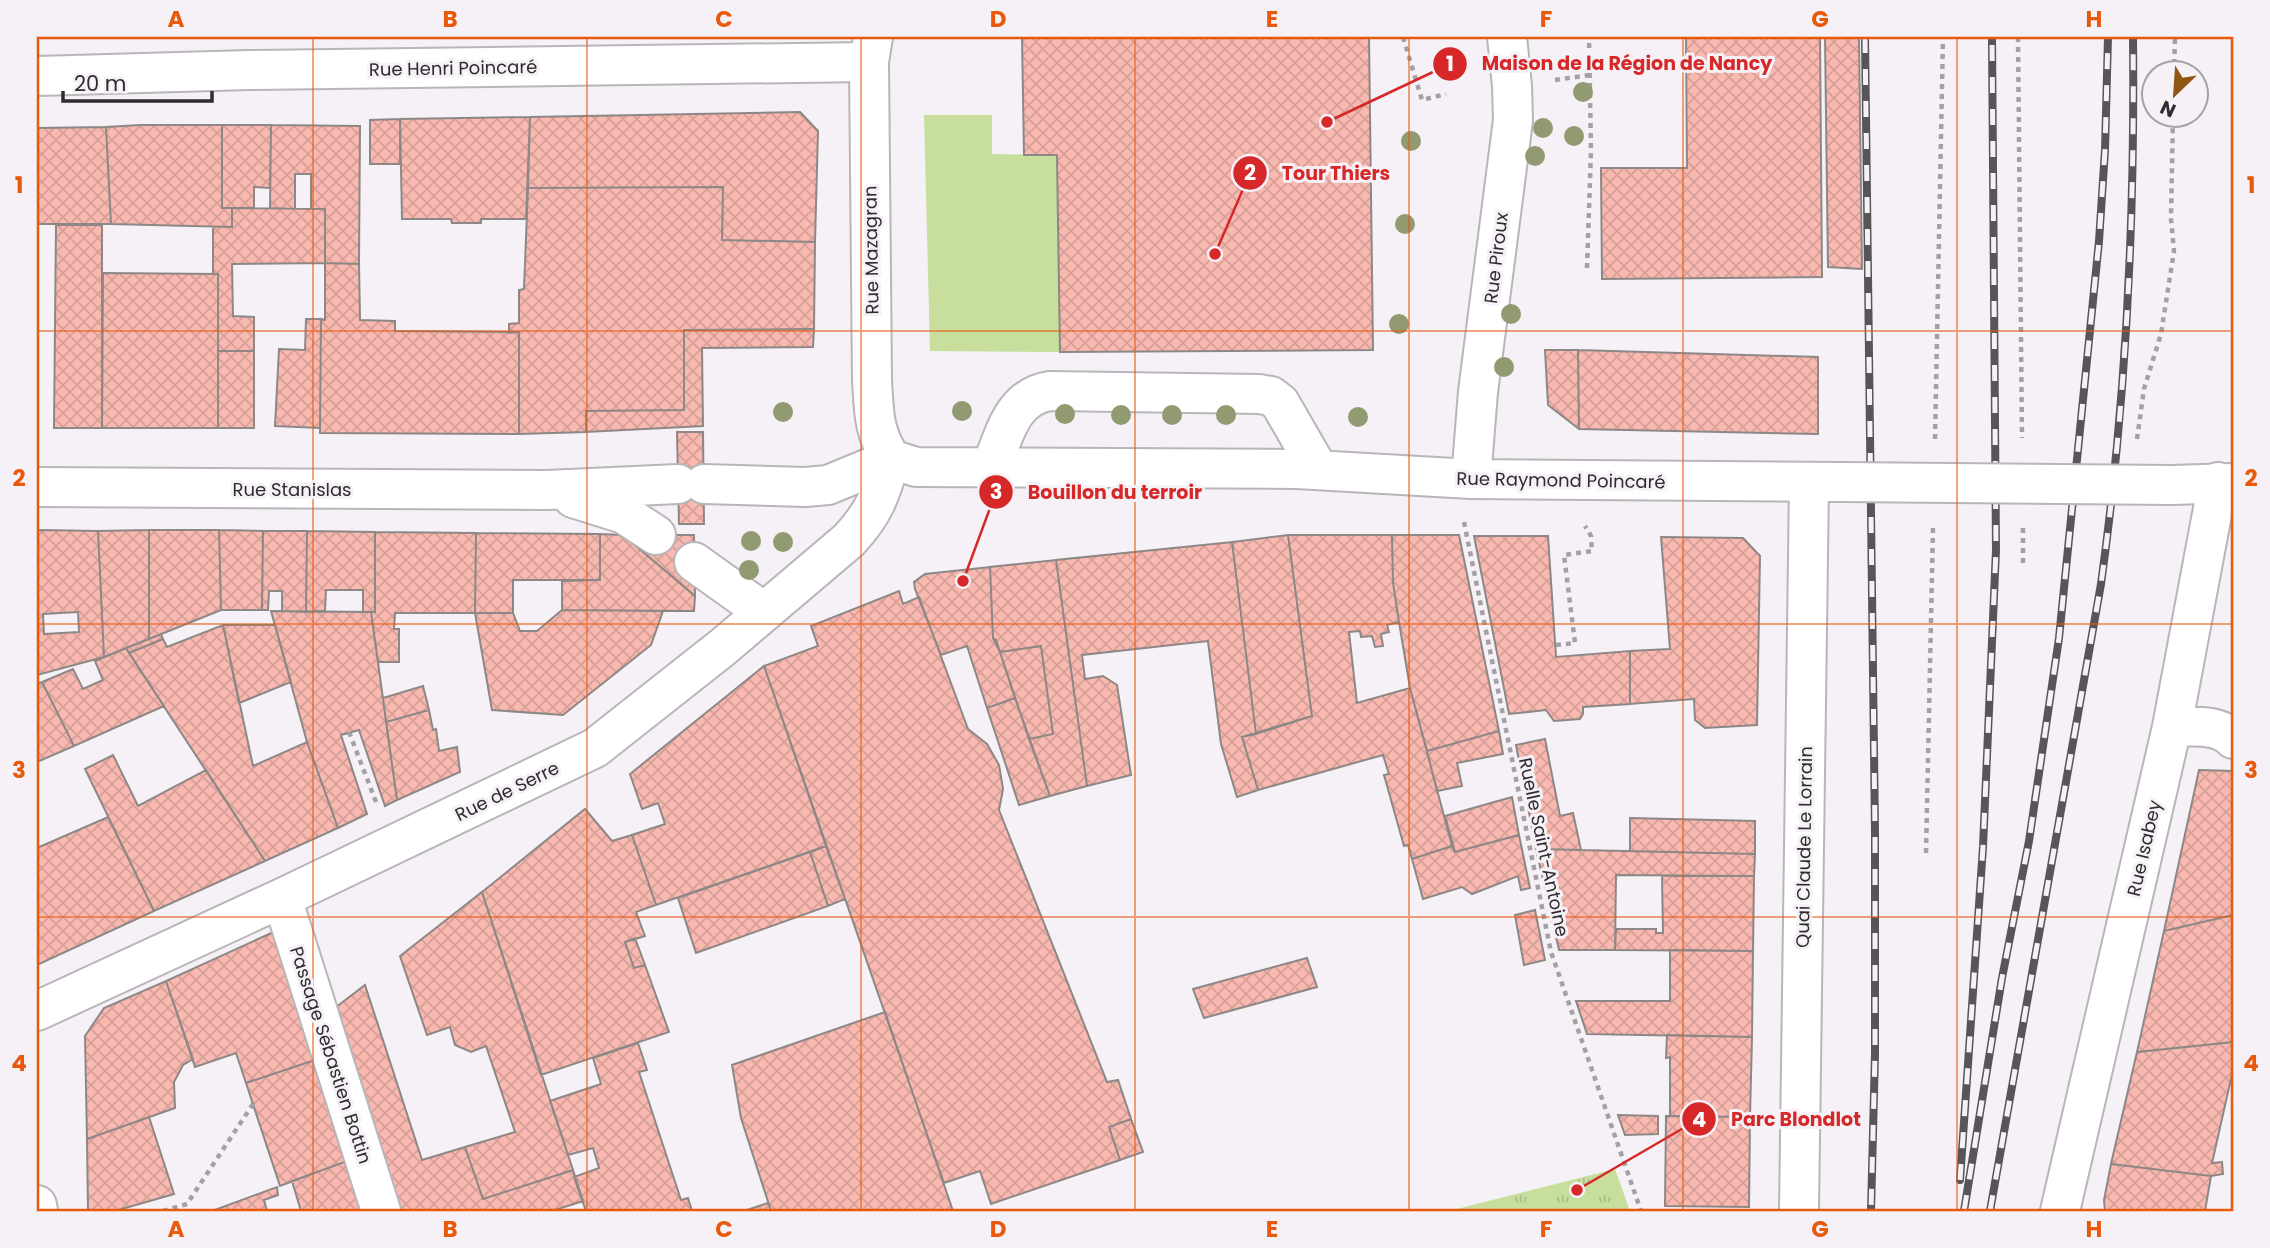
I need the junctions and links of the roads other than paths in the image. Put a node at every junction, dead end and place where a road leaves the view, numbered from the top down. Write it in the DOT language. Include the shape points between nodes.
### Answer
graph roads {
  1 [pos="1507,37"];
  2 [pos="871,49"];
  3 [pos="345,53"];
  4 [pos="37,76"];
  5 [pos="891,459"];
  6 [pos="992,467"];
  7 [pos="1318,469"];
  8 [pos="1463,478"];
  9 [pos="2225,482"];
  10 [pos="1825,483"];
  11 [pos="37,487"];
  12 [pos="547,491"];
  13 [pos="656,535"];
  14 [pos="694,562"];
  15 [pos="764,611"];
  16 [pos="2172,727"];
  17 [pos="2233,739"];
  18 [pos="282,898"];
  19 [pos="37,1012"];
  20 [pos="37,1205"];
  21 [pos="38,1211"];
  22 [pos="381,1211"];
  23 [pos="1799,1211"];
  24 [pos="2060,1211"];
  1 -- 8 [label="street, Rue Piroux" via="1513,120"];
  2 -- 3 [label="street, Rue Henri Poincaré"];
  2 -- 5 [label="street, Rue Mazagran" via="872,380 879,440"];
  3 -- 4 [label="street, Rue Henri Poincaré"];
  5 -- 6 [label="street, Rue Raymond Poincaré" via="916,467"];
  5 -- 12 [label="street, Rue Stanislas" via="828,485 691,484"];
  5 -- 15 [label="street, Rue de Serre" via="867,521"];
  6 -- 7 [label="street, Rue Raymond Poincaré"];
  6 -- 7 [label="street" via="1024,400 1050,391 1271,396 1280,403"];
  7 -- 8 [label="street, Rue Raymond Poincaré"];
  8 -- 10 [label="street, Rue Raymond Poincaré"];
  9 -- 10 [label="street, Rue Raymond Poincaré, bridge"];
  9 -- 16 [label="street, Rue Isabey"];
  10 -- 23 [label="street, Quai Claude Le Lorrain"];
  11 -- 12 [label="street, Rue Stanislas"];
  12 -- 13 [label="street, Rue Stanislas" via="624,514"];
  14 -- 15 [label="street"];
  15 -- 18 [label="street, Rue de Serre" via="596,748"];
  16 -- 17 [label="street" via="2211,727"];
  16 -- 24 [label="street, Rue Isabey"];
  18 -- 19 [label="street, Rue de Serre"];
  18 -- 22 [label="street, Passage Sébastien Bottin"];
  20 -- 21 [label="street"];
}
